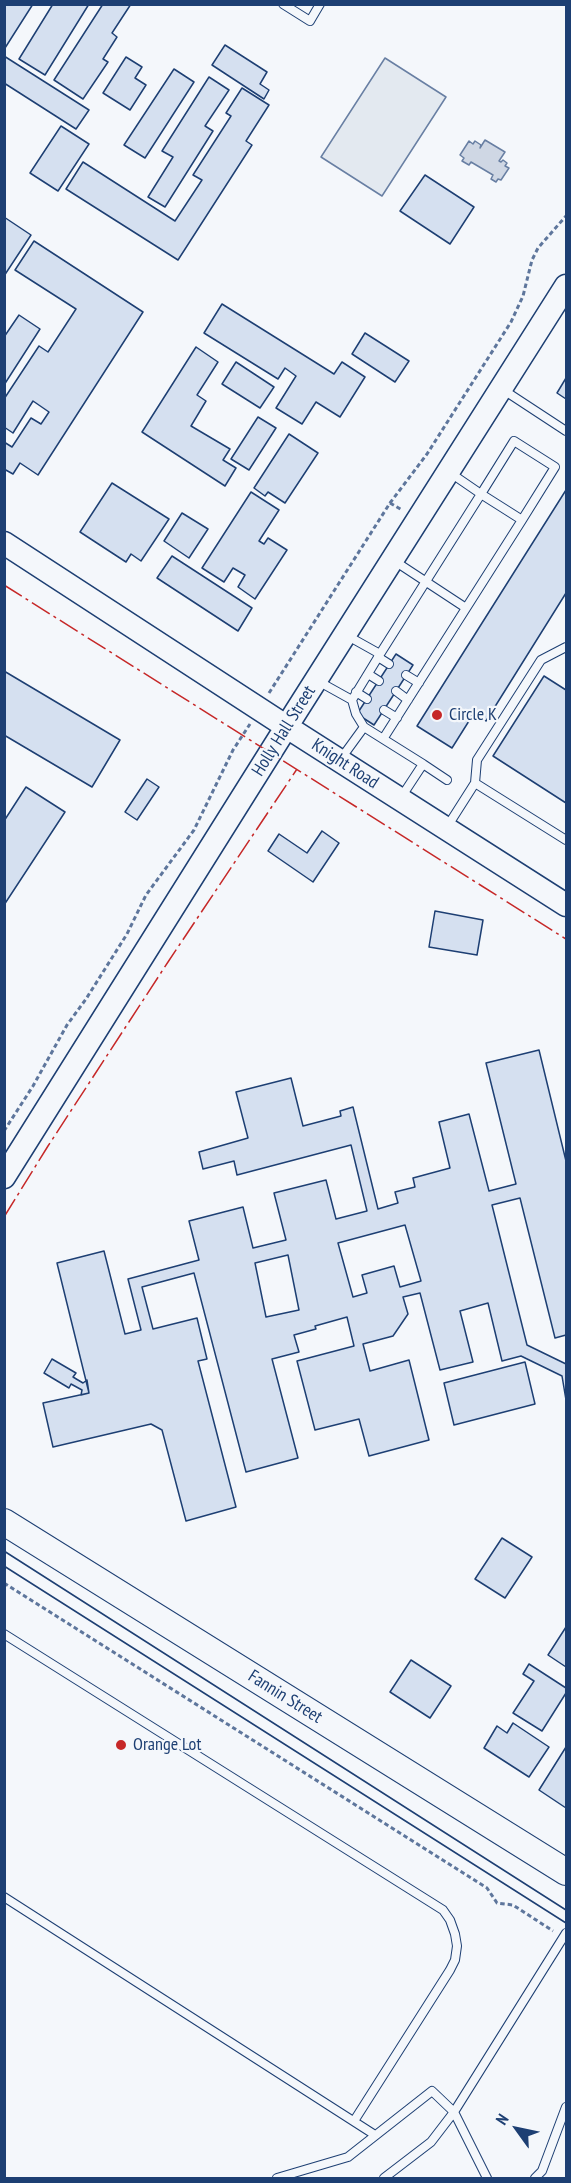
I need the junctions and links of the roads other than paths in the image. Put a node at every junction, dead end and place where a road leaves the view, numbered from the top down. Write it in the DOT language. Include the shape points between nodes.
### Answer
graph roads {
  1 [pos="284,4"];
  2 [pos="320,4"];
  3 [pos="567,286"];
  4 [pos="501,389"];
  5 [pos="567,431"];
  6 [pos="449,471"];
  7 [pos="481,494"];
  8 [pos="522,520"];
  9 [pos="4,543"];
  10 [pos="393,560"];
  11 [pos="426,582"];
  12 [pos="466,608"];
  13 [pos="345,634"];
  14 [pos="567,647"];
  15 [pos="379,656"];
  16 [pos="390,664"];
  17 [pos="368,674"];
  18 [pos="406,675"];
  19 [pos="316,680"];
  20 [pos="379,681"];
  21 [pos="419,683"];
  22 [pos="396,691"];
  23 [pos="354,696"];
  24 [pos="367,699"];
  25 [pos="408,700"];
  26 [pos="384,710"];
  27 [pos="397,718"];
  28 [pos="287,727"];
  29 [pos="364,727"];
  30 [pos="383,739"];
  31 [pos="340,761"];
  32 [pos="423,764"];
  33 [pos="447,780"];
  34 [pos="475,783"];
  35 [pos="400,799"];
  36 [pos="446,829"];
  37 [pos="567,840"];
  38 [pos="567,905"];
  39 [pos="4,1177"];
  40 [pos="4,1522"];
  41 [pos="4,1634"];
  42 [pos="567,1872"];
  43 [pos="4,1897"];
  44 [pos="565,1935"];
  45 [pos="567,2107"];
  46 [pos="454,2112"];
  47 [pos="354,2121"];
  48 [pos="561,2122"];
  49 [pos="567,2133"];
  50 [pos="375,2135"];
  51 [pos="277,2178"];
  52 [pos="384,2178"];
  53 [pos="487,2178"];
  54 [pos="536,2178"];
  1 -- 2 [label="lane" via="310,21"];
  3 -- 4 [label="street, Holly Hall Street"];
  4 -- 5 [label="lane"];
  4 -- 6 [label="street, Holly Hall Street"];
  6 -- 7 [label="lane"];
  6 -- 10 [label="street, Holly Hall Street"];
  7 -- 8 [label="lane"];
  7 -- 8 [label="lane" via="514,441 555,467"];
  7 -- 11 [label="lane"];
  8 -- 12 [label="lane"];
  9 -- 28 [label="street, Knight Road"];
  10 -- 11 [label="lane"];
  10 -- 13 [label="street, Holly Hall Street"];
  11 -- 12 [label="lane"];
  11 -- 15 [label="lane"];
  12 -- 21 [label="lane"];
  13 -- 15 [label="lane"];
  13 -- 19 [label="street, Holly Hall Street"];
  14 -- 34 [label="lane" via="542,660 477,760"];
  15 -- 16 [label="lane"];
  15 -- 17 [label="lane"];
  17 -- 20 [label="lane"];
  17 -- 23 [label="lane"];
  18 -- 21 [label="lane"];
  19 -- 23 [label="lane"];
  19 -- 28 [label="street, Holly Hall Street"];
  21 -- 25 [label="lane"];
  22 -- 25 [label="lane"];
  23 -- 24 [label="lane"];
  23 -- 29 [label="lane" via="356,714"];
  25 -- 27 [label="lane"];
  26 -- 27 [label="lane"];
  27 -- 30 [label="lane"];
  28 -- 31 [label="street, Knight Road"];
  28 -- 39 [label="street, Holly Hall Street"];
  29 -- 30 [label="lane"];
  29 -- 31 [label="lane"];
  30 -- 32 [label="lane"];
  31 -- 35 [label="street, Knight Road"];
  32 -- 33 [label="lane"];
  32 -- 35 [label="lane"];
  34 -- 36 [label="lane"];
  34 -- 37 [label="lane"];
  35 -- 36 [label="street, Knight Road"];
  36 -- 38 [label="street, Knight Road"];
  40 -- 42 [label="main road, Fannin Street"];
  41 -- 47 [label="lane" via="443,1910 455,1934 455,1960"];
  43 -- 47 [label="lane"];
  44 -- 46 [label="lane"];
  45 -- 48 [label="lane"];
  46 -- 50 [label="lane" via="432,2091"];
  46 -- 52 [label="lane" via="431,2142"];
  46 -- 53 [label="lane"];
  47 -- 50 [label="lane"];
  48 -- 49 [label="lane"];
  48 -- 54 [label="lane"];
  50 -- 51 [label="lane" via="348,2157"];
}
